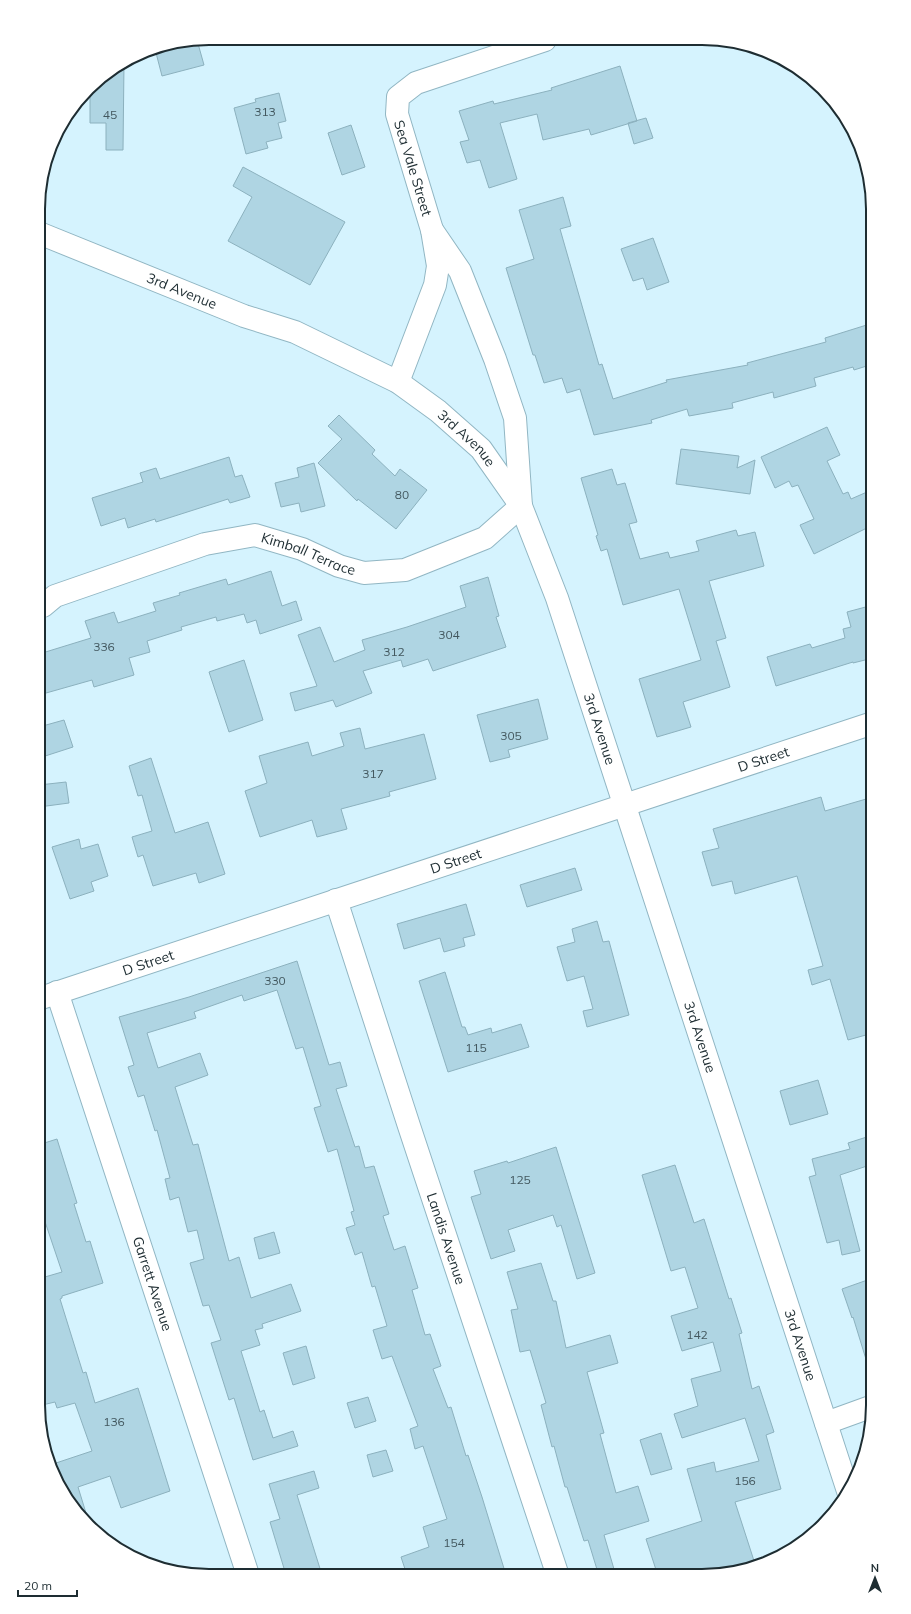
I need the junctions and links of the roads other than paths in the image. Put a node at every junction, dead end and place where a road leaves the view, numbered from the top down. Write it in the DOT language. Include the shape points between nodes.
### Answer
graph roads {
  1 [pos="530,45"];
  2 [pos="432,230"];
  3 [pos="45,235"];
  4 [pos="398,382"];
  5 [pos="521,506"];
  6 [pos="45,604"];
  7 [pos="866,725"];
  8 [pos="625,805"];
  9 [pos="336,900"];
  10 [pos="48,996"];
  11 [pos="866,1408"];
  12 [pos="826,1422"];
  13 [pos="846,1484"];
  14 [pos="246,1569"];
  15 [pos="556,1569"];
  1 -- 2 [label="street, Sea Vale Street" via="416,83 398,97 396,114"];
  2 -- 4 [label="street, Sea Vale Street" via="438,266 435,285"];
  2 -- 5 [label="street, Sea Vale Street" via="460,271 515,418"];
  3 -- 4 [label="street, 3rd Avenue" via="244,316 295,332"];
  4 -- 5 [label="street, 3rd Avenue" via="438,411 481,449"];
  5 -- 6 [label="street, Kimball Terrace" via="485,538 405,570 364,572 339,566 302,549 255,535 205,544 55,596"];
  5 -- 8 [label="street, 3rd Avenue" via="557,598"];
  7 -- 8 [label="street, D Street"];
  8 -- 9 [label="street, D Street"];
  8 -- 12 [label="street, 3rd Avenue"];
  9 -- 10 [label="street, D Street"];
  9 -- 15 [label="street, Landis Avenue"];
  10 -- 14 [label="street, Garrett Avenue"];
  11 -- 12 [label="street"];
  12 -- 13 [label="street, 3rd Avenue"];
}
